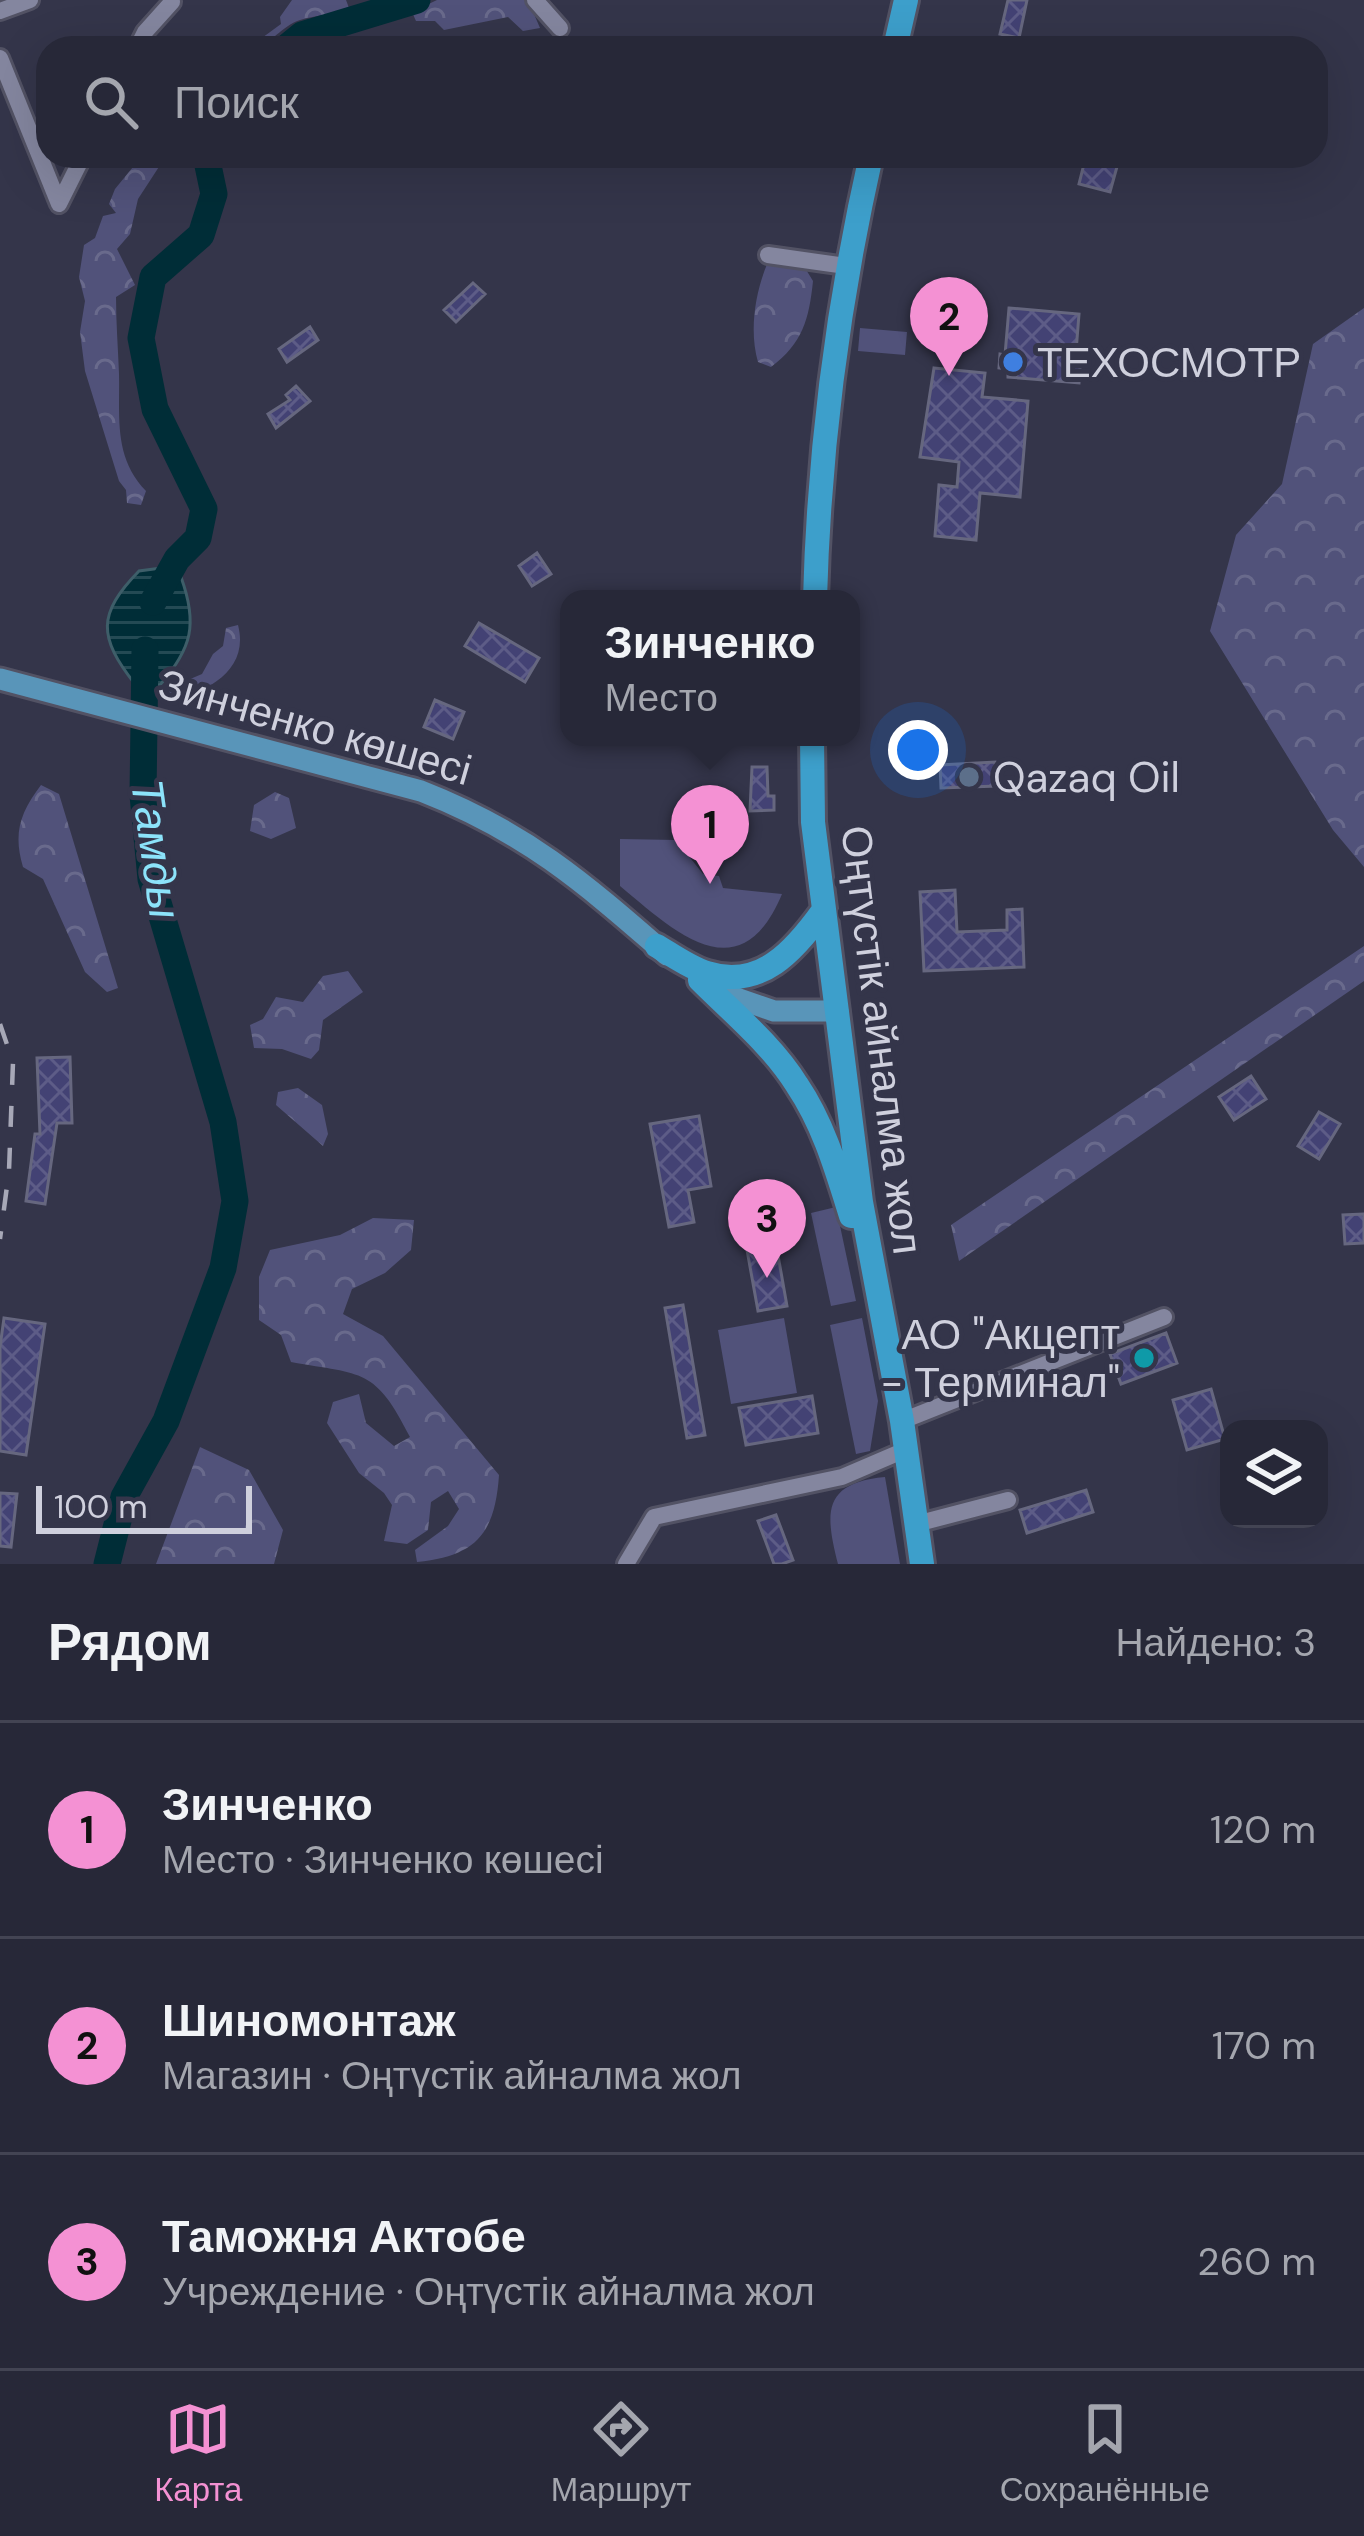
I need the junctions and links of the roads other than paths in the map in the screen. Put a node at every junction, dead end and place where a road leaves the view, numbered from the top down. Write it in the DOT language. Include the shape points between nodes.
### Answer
graph roads {
  1 [pos="30,0"];
  2 [pos="535,0"];
  3 [pos="906,0"];
  4 [pos="172,2"];
  5 [pos="0,11"];
  6 [pos="560,28"];
  7 [pos="146,36"];
  8 [pos="898,36"];
  9 [pos="0,58"];
  10 [pos="36,147"];
  11 [pos="44,168"];
  12 [pos="77,168"];
  13 [pos="868,168"];
  14 [pos="768,256"];
  15 [pos="846,266"];
  16 [pos="814,590"];
  17 [pos="0,679"];
  18 [pos="812,746"];
  19 [pos="823,911"];
  20 [pos="656,946"];
  21 [pos="700,980"];
  22 [pos="838,1011"];
  23 [pos="871,1270"];
  24 [pos="1164,1317"];
  25 [pos="902,1421"];
  26 [pos="905,1450"];
  27 [pos="1008,1500"];
  28 [pos="916,1524"];
  29 [pos="626,1564"];
  30 [pos="922,1564"];
  1 -- 5 [label="street"];
  2 -- 6 [label="street"];
  3 -- 8 [label="highway"];
  4 -- 7 [label="street"];
  9 -- 10 [label="street"];
  11 -- 12 [label="street" via="59,204"];
  13 -- 15 [label="highway"];
  14 -- 15 [label="street"];
  15 -- 16 [label="highway"];
  17 -- 20 [label="main road, Зинченко көшесі" via="474,812 543,851"];
  18 -- 19 [label="highway, Оңтүстік айналма жол"];
  19 -- 20 [label="highway" via="796,949 769,968 731,977 704,973"];
  19 -- 22 [label="highway, Оңтүстік айналма жол"];
  20 -- 21 [label="main road, Зинченко көшесі"];
  21 -- 22 [label="main road, Зинченко көшесі" via="774,1011"];
  21 -- 23 [label="highway" via="798,1085 825,1136"];
  22 -- 23 [label="highway, Оңтүстік айналма жол"];
  23 -- 25 [label="highway, Оңтүстік айналма жол"];
  24 -- 25 [label="street"];
  25 -- 26 [label="highway, Оңтүстік айналма жол"];
  26 -- 28 [label="highway, Оңтүстік айналма жол"];
  26 -- 29 [label="street" via="842,1478 654,1517"];
  27 -- 28 [label="street"];
  28 -- 30 [label="highway, Оңтүстік айналма жол"];
}
